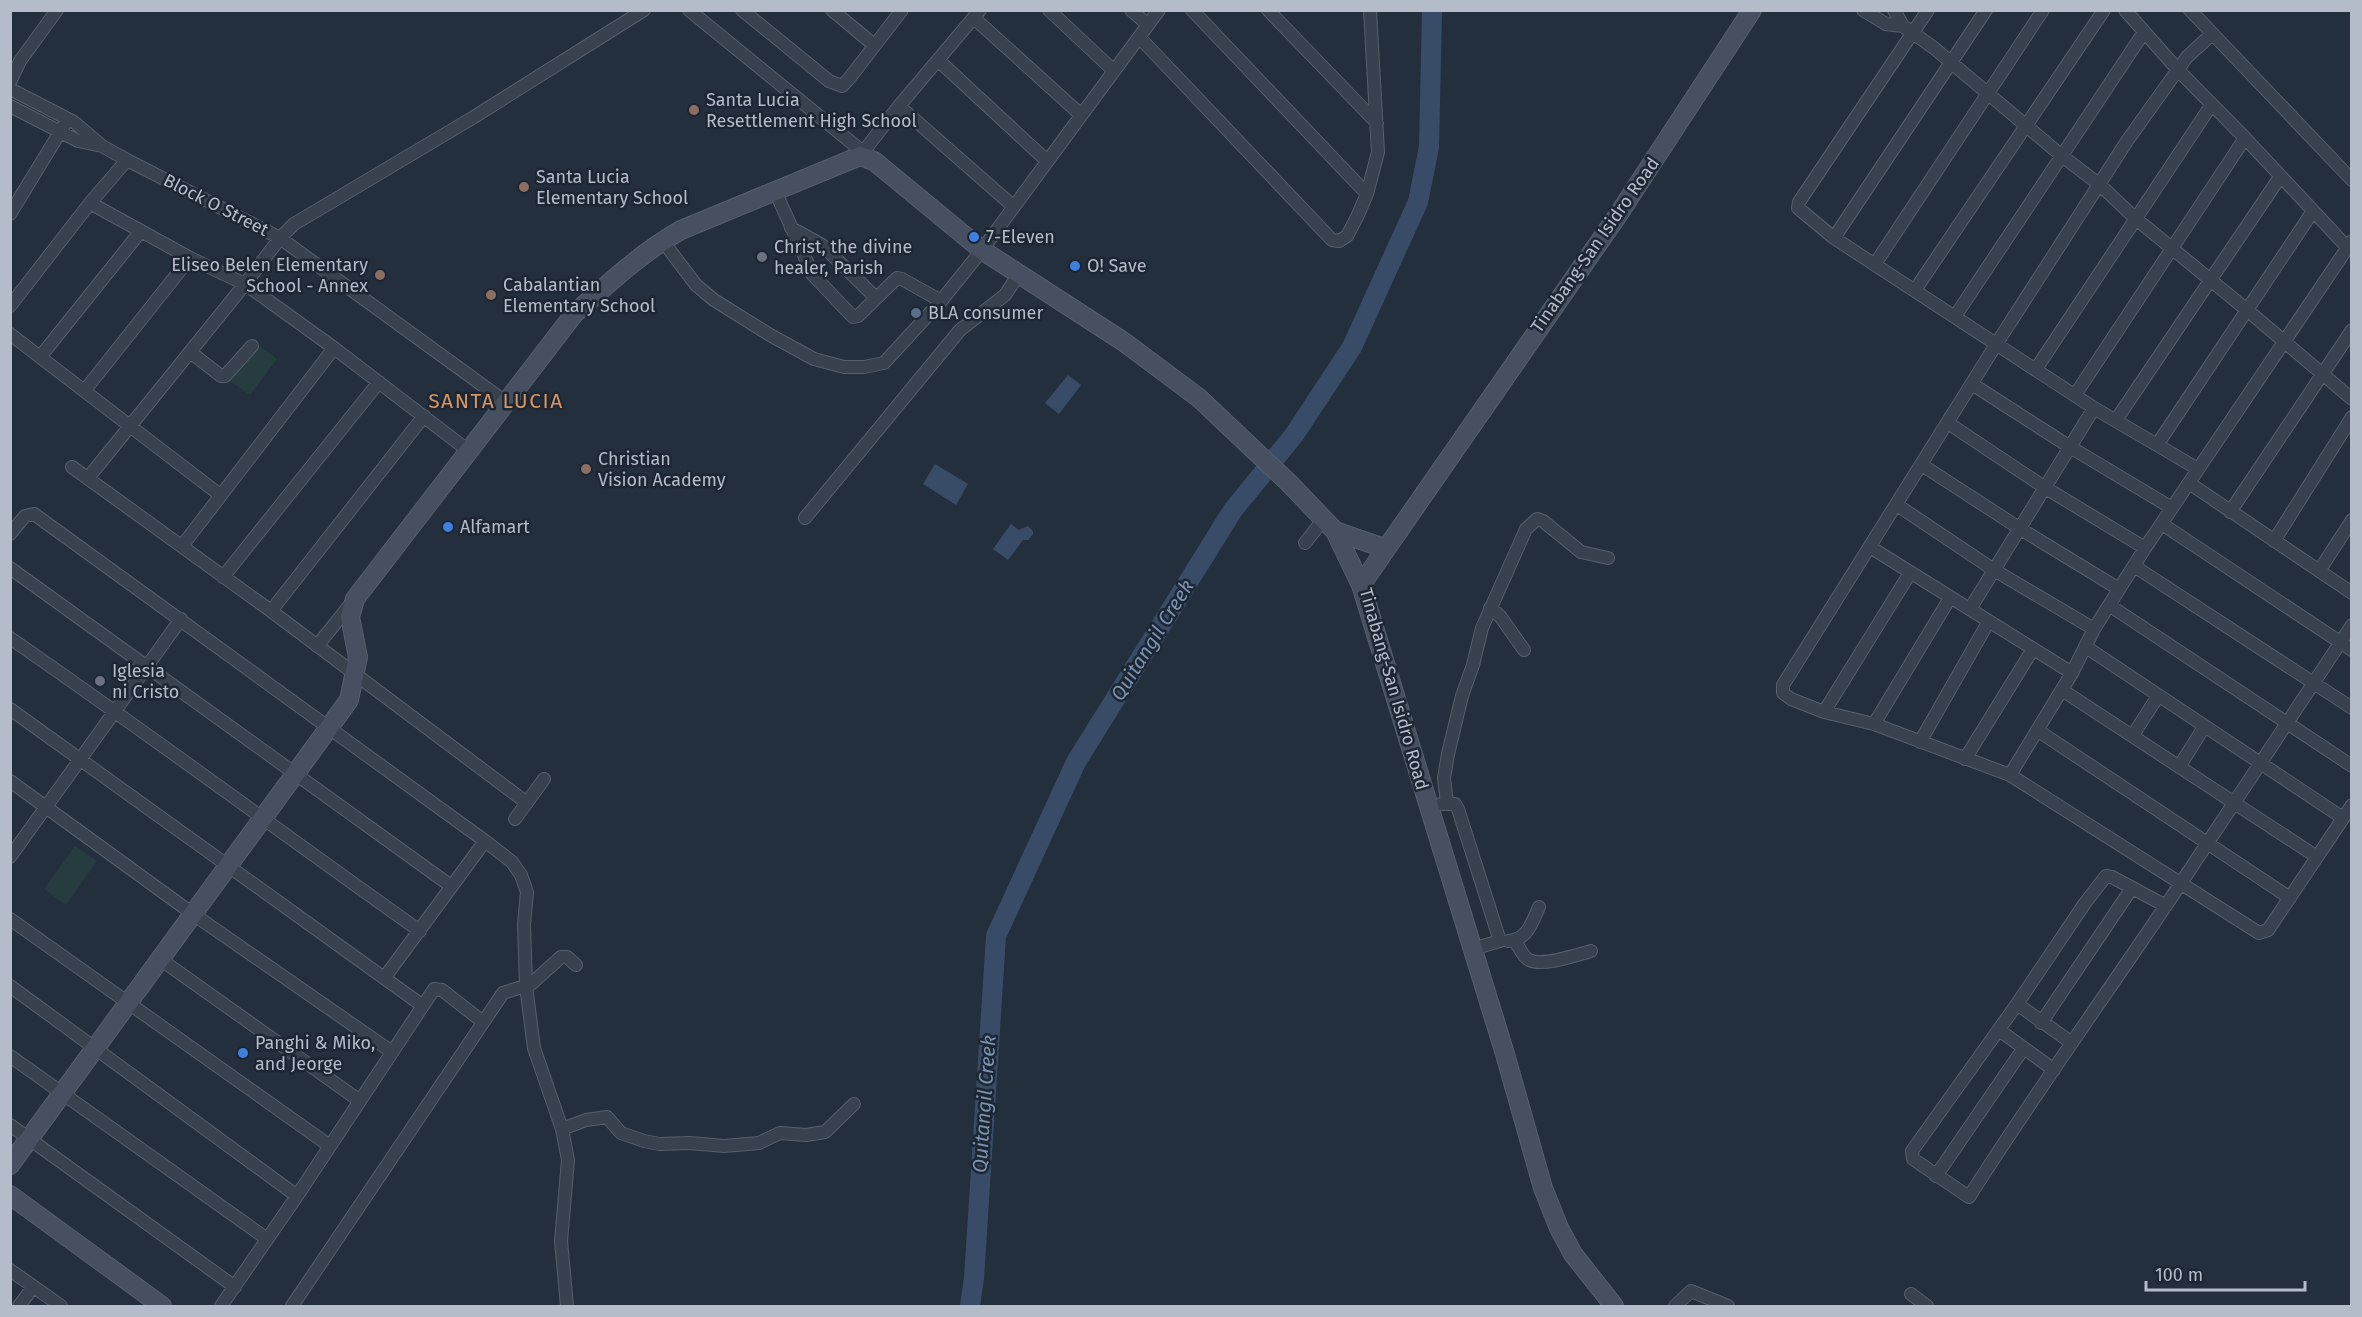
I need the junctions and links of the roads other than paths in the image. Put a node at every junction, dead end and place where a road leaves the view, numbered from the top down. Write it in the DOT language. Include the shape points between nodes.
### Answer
graph roads {
  1 [pos="57,10"];
  2 [pos="644,10"];
  3 [pos="689,10"];
  4 [pos="742,10"];
  5 [pos="832,10"];
  6 [pos="902,10"];
  7 [pos="1049,10"];
  8 [pos="1131,10"];
  9 [pos="1159,10"];
  10 [pos="1192,10"];
  11 [pos="1268,10"];
  12 [pos="1752,10"];
  13 [pos="1863,10"];
  14 [pos="1894,10"];
  15 [pos="1928,10"];
  16 [pos="1986,10"];
  17 [pos="2043,10"];
  18 [pos="2104,10"];
  19 [pos="2125,10"];
  20 [pos="2190,10"];
  21 [pos="1368,12"];
  22 [pos="977,14"];
  23 [pos="1148,26"];
  24 [pos="1903,26"];
  25 [pos="2144,32"];
  26 [pos="1914,33"];
  27 [pos="2212,34"];
  28 [pos="1140,38"];
  29 [pos="874,45"];
  30 [pos="938,60"];
  31 [pos="1951,62"];
  32 [pos="2178,70"];
  33 [pos="1114,71"];
  34 [pos="10,82"];
  35 [pos="10,89"];
  36 [pos="1987,93"];
  37 [pos="2212,104"];
  38 [pos="10,106"];
  39 [pos="899,106"];
  40 [pos="1080,114"];
  41 [pos="68,119"];
  42 [pos="1377,123"];
  43 [pos="2025,125"];
  44 [pos="61,133"];
  45 [pos="2245,138"];
  46 [pos="102,146"];
  47 [pos="862,154"];
  48 [pos="2062,156"];
  49 [pos="127,160"];
  50 [pos="1047,161"];
  51 [pos="2280,177"];
  52 [pos="2352,180"];
  53 [pos="2100,185"];
  54 [pos="775,191"];
  55 [pos="1367,194"];
  56 [pos="90,204"];
  57 [pos="1013,206"];
  58 [pos="2313,211"];
  59 [pos="10,214"];
  60 [pos="2135,218"];
  61 [pos="791,228"];
  62 [pos="141,231"];
  63 [pos="280,238"];
  64 [pos="1834,238"];
  65 [pos="662,240"];
  66 [pos="2349,244"];
  67 [pos="2172,249"];
  68 [pos="982,250"];
  69 [pos="190,258"];
  70 [pos="1875,264"];
  71 [pos="1019,274"];
  72 [pos="2211,279"];
  73 [pos="245,284"];
  74 [pos="1915,290"];
  75 [pos="876,298"];
  76 [pos="940,301"];
  77 [pos="10,306"];
  78 [pos="2247,310"];
  79 [pos="1956,315"];
  80 [pos="2352,330"];
  81 [pos="10,334"];
  82 [pos="2284,342"];
  83 [pos="1997,343"];
  84 [pos="252,346"];
  85 [pos="334,348"];
  86 [pos="190,352"];
  87 [pos="40,357"];
  88 [pos="2036,369"];
  89 [pos="2322,374"];
  90 [pos="379,382"];
  91 [pos="1972,384"];
  92 [pos="85,390"];
  93 [pos="2075,395"];
  94 [pos="2352,399"];
  95 [pos="507,403"];
  96 [pos="2094,408"];
  97 [pos="424,416"];
  98 [pos="2352,417"];
  99 [pos="2116,420"];
  100 [pos="1948,423"];
  101 [pos="129,426"];
  102 [pos="2157,445"];
  103 [pos="2070,447"];
  104 [pos="470,452"];
  105 [pos="1922,465"];
  106 [pos="72,467"];
  107 [pos="2198,469"];
  108 [pos="88,478"];
  109 [pos="2189,483"];
  110 [pos="2044,487"];
  111 [pos="220,495"];
  112 [pos="1897,506"];
  113 [pos="2172,508"];
  114 [pos="2230,512"];
  115 [pos="805,518"];
  116 [pos="2352,520"];
  117 [pos="2162,524"];
  118 [pos="1329,525"];
  119 [pos="2019,528"];
  120 [pos="10,534"];
  121 [pos="2274,541"];
  122 [pos="1305,543"];
  123 [pos="182,546"];
  124 [pos="1870,547"];
  125 [pos="1384,548"];
  126 [pos="2145,548"];
  127 [pos="1608,558"];
  128 [pos="2134,566"];
  129 [pos="10,568"];
  130 [pos="1994,570"];
  131 [pos="2319,571"];
  132 [pos="1910,573"];
  133 [pos="223,578"];
  134 [pos="1361,585"];
  135 [pos="2119,589"];
  136 [pos="2352,593"];
  137 [pos="1950,598"];
  138 [pos="355,599"];
  139 [pos="2109,605"];
  140 [pos="1490,608"];
  141 [pos="1970,609"];
  142 [pos="271,611"];
  143 [pos="181,620"];
  144 [pos="1989,621"];
  145 [pos="2352,625"];
  146 [pos="2094,629"];
  147 [pos="10,638"];
  148 [pos="2340,643"];
  149 [pos="317,646"];
  150 [pos="2086,647"];
  151 [pos="2033,649"];
  152 [pos="1524,650"];
  153 [pos="2352,650"];
  154 [pos="147,665"];
  155 [pos="356,673"];
  156 [pos="2072,673"];
  157 [pos="2313,682"];
  158 [pos="2062,690"];
  159 [pos="2158,696"];
  160 [pos="2352,708"];
  161 [pos="10,709"];
  162 [pos="114,710"];
  163 [pos="1824,712"];
  164 [pos="2287,723"];
  165 [pos="1874,724"];
  166 [pos="2204,727"];
  167 [pos="328,728"];
  168 [pos="2037,730"];
  169 [pos="2133,735"];
  170 [pos="1920,742"];
  171 [pos="1965,759"];
  172 [pos="80,760"];
  173 [pos="2260,762"];
  174 [pos="2178,766"];
  175 [pos="2352,766"];
  176 [pos="296,774"];
  177 [pos="2010,775"];
  178 [pos="544,779"];
  179 [pos="10,781"];
  180 [pos="527,803"];
  181 [pos="1447,803"];
  182 [pos="2233,804"];
  183 [pos="2352,805"];
  184 [pos="46,807"];
  185 [pos="1428,807"];
  186 [pos="2343,818"];
  187 [pos="262,819"];
  188 [pos="515,819"];
  189 [pos="485,841"];
  190 [pos="2207,843"];
  191 [pos="12,853"];
  192 [pos="2317,857"];
  193 [pos="228,865"];
  194 [pos="2181,883"];
  195 [pos="451,886"];
  196 [pos="2132,888"];
  197 [pos="2290,898"];
  198 [pos="2166,906"];
  199 [pos="1539,907"];
  200 [pos="193,914"];
  201 [pos="10,919"];
  202 [pos="420,931"];
  203 [pos="1515,940"];
  204 [pos="1500,941"];
  205 [pos="1472,949"];
  206 [pos="1591,951"];
  207 [pos="160,959"];
  208 [pos="576,964"];
  209 [pos="386,977"];
  210 [pos="10,986"];
  211 [pos="526,986"];
  212 [pos="128,1003"];
  213 [pos="2017,1004"];
  214 [pos="423,1005"];
  215 [pos="483,1022"];
  216 [pos="2041,1023"];
  217 [pos="1999,1030"];
  218 [pos="2072,1043"];
  219 [pos="95,1048"];
  220 [pos="2023,1049"];
  221 [pos="392,1052"];
  222 [pos="10,1056"];
  223 [pos="2054,1070"];
  224 [pos="63,1093"];
  225 [pos="360,1101"];
  226 [pos="854,1104"];
  227 [pos="10,1125"];
  228 [pos="562,1129"];
  229 [pos="30,1138"];
  230 [pos="330,1146"];
  231 [pos="10,1165"];
  232 [pos="1936,1176"];
  233 [pos="10,1195"];
  234 [pos="297,1196"];
  235 [pos="267,1239"];
  236 [pos="10,1270"];
  237 [pos="33,1287"];
  238 [pos="235,1287"];
  239 [pos="1911,1294"];
  240 [pos="19,1306"];
  241 [pos="61,1306"];
  242 [pos="162,1306"];
  243 [pos="221,1306"];
  244 [pos="292,1306"];
  245 [pos="567,1306"];
  246 [pos="1614,1306"];
  247 [pos="1675,1306"];
  248 [pos="1728,1306"];
  249 [pos="1927,1306"];
  1 -- 34 [label="street" via="20,61"];
  2 -- 63 [label="street" via="294,224"];
  3 -- 47 [label="street"];
  4 -- 29 [label="street" via="838,86 848,80"];
  5 -- 29 [label="street"];
  6 -- 29 [label="street"];
  7 -- 33 [label="street"];
  8 -- 23 [label="street"];
  9 -- 23 [label="street"];
  10 -- 55 [label="street"];
  11 -- 42 [label="street"];
  12 -- 125 [label="street, Tinabang-San Isidro Road" via="1618,215"];
  13 -- 24 [label="street" via="1886,24"];
  14 -- 24 [label="street"];
  15 -- 26 [label="street"];
  16 -- 31 [label="street"];
  17 -- 36 [label="street"];
  18 -- 43 [label="street"];
  19 -- 25 [label="street"];
  20 -- 27 [label="street"];
  21 -- 42 [label="street"];
  22 -- 30 [label="street"];
  22 -- 40 [label="street"];
  23 -- 28 [label="street"];
  24 -- 26 [label="street"];
  25 -- 32 [label="street"];
  25 -- 48 [label="street"];
  26 -- 31 [label="street"];
  26 -- 64 [label="street" via="1799,202 1801,212"];
  27 -- 32 [label="street"];
  27 -- 52 [label="street"];
  28 -- 33 [label="street"];
  28 -- 55 [label="street" via="1332,240 1347,236"];
  30 -- 39 [label="street"];
  30 -- 50 [label="street"];
  31 -- 36 [label="street"];
  31 -- 64 [label="street"];
  32 -- 37 [label="street"];
  32 -- 53 [label="street"];
  33 -- 40 [label="street"];
  35 -- 41 [label="street"];
  36 -- 43 [label="street"];
  36 -- 70 [label="street"];
  37 -- 45 [label="street"];
  37 -- 60 [label="street"];
  38 -- 44 [label="street"];
  39 -- 47 [label="street"];
  39 -- 57 [label="street"];
  40 -- 50 [label="street"];
  41 -- 44 [label="street"];
  41 -- 46 [label="street"];
  42 -- 55 [label="street" via="1378,152"];
  43 -- 48 [label="street"];
  43 -- 74 [label="street"];
  44 -- 46 [label="street"];
  44 -- 59 [label="street"];
  45 -- 51 [label="street"];
  45 -- 67 [label="street"];
  46 -- 49 [label="street, Block O Street"];
  47 -- 54 [label="street"];
  47 -- 68 [label="street"];
  48 -- 53 [label="street"];
  48 -- 79 [label="street"];
  49 -- 56 [label="street"];
  49 -- 63 [label="street, Block O Street"];
  50 -- 57 [label="street"];
  51 -- 58 [label="street"];
  51 -- 72 [label="street"];
  53 -- 60 [label="street"];
  53 -- 83 [label="street"];
  54 -- 61 [label="street"];
  54 -- 65 [label="street"];
  56 -- 62 [label="street"];
  56 -- 77 [label="street"];
  57 -- 68 [label="street"];
  58 -- 66 [label="street"];
  58 -- 78 [label="street"];
  60 -- 67 [label="street"];
  60 -- 88 [label="street"];
  61 -- 75 [label="street" via="822,245"];
  61 -- 75 [label="street" via="813,275 853,317"];
  62 -- 69 [label="street"];
  62 -- 87 [label="street"];
  63 -- 73 [label="street"];
  63 -- 95 [label="street, Block O Street"];
  64 -- 70 [label="street"];
  65 -- 76 [label="street" via="696,285 714,300 814,359 844,367 884,363"];
  65 -- 95 [label="street" via="574,314"];
  66 -- 82 [label="street"];
  67 -- 72 [label="street"];
  67 -- 93 [label="street"];
  68 -- 71 [label="street"];
  68 -- 76 [label="street"];
  69 -- 73 [label="street"];
  69 -- 92 [label="street"];
  70 -- 74 [label="street"];
  71 -- 115 [label="street" via="1005,295 960,330"];
  71 -- 118 [label="street" via="1124,342 1199,398"];
  72 -- 78 [label="street"];
  72 -- 99 [label="street"];
  73 -- 85 [label="street"];
  73 -- 86 [label="street"];
  74 -- 79 [label="street"];
  75 -- 76 [label="street" via="902,279"];
  78 -- 82 [label="street"];
  78 -- 102 [label="street"];
  79 -- 83 [label="street"];
  80 -- 89 [label="street"];
  81 -- 87 [label="street"];
  82 -- 89 [label="street"];
  82 -- 107 [label="street"];
  83 -- 88 [label="street"];
  83 -- 91 [label="street"];
  84 -- 86 [label="street" via="225,376"];
  85 -- 90 [label="street"];
  85 -- 111 [label="street"];
  86 -- 101 [label="street"];
  87 -- 92 [label="street"];
  88 -- 93 [label="street"];
  89 -- 94 [label="street"];
  89 -- 114 [label="street"];
  90 -- 97 [label="street"];
  90 -- 133 [label="street"];
  91 -- 100 [label="street"];
  91 -- 103 [label="street"];
  92 -- 101 [label="street"];
  93 -- 96 [label="street"];
  95 -- 104 [label="street"];
  96 -- 99 [label="street"];
  96 -- 103 [label="street"];
  97 -- 104 [label="street"];
  97 -- 142 [label="street"];
  98 -- 121 [label="street"];
  99 -- 102 [label="street"];
  100 -- 105 [label="street"];
  100 -- 110 [label="street"];
  101 -- 108 [label="street"];
  101 -- 111 [label="street"];
  102 -- 107 [label="street"];
  103 -- 110 [label="street"];
  103 -- 113 [label="street"];
  104 -- 138 [label="street"];
  105 -- 112 [label="street"];
  105 -- 119 [label="street"];
  106 -- 108 [label="street"];
  107 -- 109 [label="street"];
  108 -- 123 [label="street"];
  109 -- 113 [label="street"];
  109 -- 114 [label="street"];
  110 -- 119 [label="street"];
  110 -- 126 [label="street"];
  111 -- 123 [label="street"];
  112 -- 124 [label="street"];
  112 -- 130 [label="street"];
  113 -- 117 [label="street"];
  114 -- 121 [label="street"];
  116 -- 131 [label="street"];
  117 -- 126 [label="street"];
  117 -- 148 [label="street"];
  118 -- 122 [label="street"];
  118 -- 125 [label="street"];
  118 -- 134 [label="street"];
  119 -- 130 [label="street"];
  119 -- 135 [label="street"];
  120 -- 143 [label="street" via="25,516 34,514"];
  121 -- 131 [label="street"];
  123 -- 133 [label="street"];
  124 -- 132 [label="street"];
  124 -- 163 [label="street" via="1783,685 1786,696"];
  125 -- 134 [label="street, Tinabang-San Isidro Road"];
  126 -- 128 [label="street"];
  127 -- 140 [label="street" via="1581,552 1550,524 1537,519 1526,529"];
  128 -- 135 [label="street"];
  128 -- 157 [label="street"];
  129 -- 154 [label="street"];
  130 -- 141 [label="street"];
  130 -- 146 [label="street"];
  131 -- 136 [label="street"];
  132 -- 137 [label="street"];
  132 -- 163 [label="street"];
  133 -- 142 [label="street"];
  134 -- 185 [label="street, Tinabang-San Isidro Road"];
  135 -- 139 [label="street"];
  137 -- 141 [label="street"];
  137 -- 165 [label="street"];
  138 -- 149 [label="street"];
  138 -- 155 [label="street" via="350,617 358,657"];
  139 -- 146 [label="street"];
  139 -- 164 [label="street"];
  140 -- 152 [label="street"];
  140 -- 181 [label="street" via="1448,754 1444,778"];
  141 -- 144 [label="street"];
  142 -- 149 [label="street"];
  143 -- 154 [label="street"];
  143 -- 167 [label="street"];
  144 -- 151 [label="street"];
  144 -- 170 [label="street"];
  145 -- 148 [label="street"];
  146 -- 150 [label="street"];
  147 -- 162 [label="street"];
  148 -- 153 [label="street"];
  148 -- 157 [label="street"];
  149 -- 155 [label="street"];
  150 -- 156 [label="street"];
  150 -- 159 [label="street"];
  151 -- 156 [label="street"];
  151 -- 171 [label="street"];
  154 -- 162 [label="street"];
  154 -- 176 [label="street"];
  155 -- 167 [label="street" via="349,700"];
  155 -- 180 [label="street"];
  156 -- 158 [label="street"];
  157 -- 160 [label="street"];
  157 -- 164 [label="street"];
  158 -- 168 [label="street"];
  158 -- 169 [label="street"];
  159 -- 166 [label="street"];
  159 -- 169 [label="street"];
  161 -- 172 [label="street"];
  162 -- 172 [label="street"];
  162 -- 187 [label="street"];
  163 -- 165 [label="street"];
  164 -- 173 [label="street"];
  164 -- 175 [label="street"];
  165 -- 170 [label="street"];
  166 -- 173 [label="street"];
  166 -- 174 [label="street"];
  167 -- 176 [label="street"];
  167 -- 189 [label="street"];
  168 -- 177 [label="street"];
  168 -- 190 [label="street"];
  169 -- 174 [label="street"];
  170 -- 171 [label="street"];
  171 -- 177 [label="street"];
  172 -- 184 [label="street"];
  172 -- 193 [label="street"];
  173 -- 182 [label="street"];
  173 -- 186 [label="street"];
  174 -- 182 [label="street"];
  176 -- 187 [label="street"];
  176 -- 195 [label="street"];
  177 -- 194 [label="street"];
  178 -- 180 [label="street"];
  179 -- 184 [label="street"];
  180 -- 188 [label="street"];
  181 -- 185 [label="street"];
  181 -- 204 [label="street" via="1458,809"];
  182 -- 190 [label="street"];
  182 -- 192 [label="street"];
  183 -- 186 [label="street"];
  184 -- 191 [label="street"];
  184 -- 200 [label="street"];
  185 -- 205 [label="street, Tinabang-San Isidro Road"];
  186 -- 192 [label="street"];
  187 -- 193 [label="street"];
  187 -- 202 [label="street"];
  189 -- 195 [label="street"];
  189 -- 211 [label="street" via="512,862 527,892"];
  190 -- 194 [label="street"];
  190 -- 197 [label="street"];
  192 -- 197 [label="street"];
  193 -- 200 [label="street"];
  193 -- 209 [label="street"];
  194 -- 197 [label="street" via="2259,933 2268,930"];
  194 -- 198 [label="street"];
  195 -- 202 [label="street"];
  196 -- 198 [label="street"];
  196 -- 213 [label="street" via="2106,876"];
  196 -- 216 [label="street"];
  198 -- 218 [label="street"];
  199 -- 203 [label="street" via="1526,933"];
  200 -- 207 [label="street"];
  200 -- 221 [label="street"];
  201 -- 212 [label="street"];
  202 -- 209 [label="street"];
  203 -- 204 [label="street"];
  203 -- 206 [label="street" via="1527,959 1536,962"];
  204 -- 205 [label="street"];
  205 -- 246 [label="street, Tinabang-San Isidro Road" via="1548,1203 1573,1254"];
  207 -- 212 [label="street"];
  207 -- 225 [label="street"];
  208 -- 211 [label="street" via="561,957"];
  209 -- 214 [label="street"];
  210 -- 219 [label="street"];
  211 -- 215 [label="street" via="503,993"];
  211 -- 228 [label="street" via="534,1048"];
  212 -- 219 [label="street"];
  212 -- 230 [label="street"];
  213 -- 216 [label="street"];
  213 -- 217 [label="street"];
  214 -- 215 [label="street" via="434,989 442,990"];
  214 -- 221 [label="street"];
  215 -- 244 [label="street"];
  216 -- 218 [label="street"];
  217 -- 220 [label="street"];
  217 -- 232 [label="street" via="1912,1151 1913,1160"];
  218 -- 223 [label="street"];
  219 -- 224 [label="street"];
  219 -- 234 [label="street"];
  220 -- 223 [label="street"];
  220 -- 232 [label="street"];
  221 -- 225 [label="street"];
  222 -- 224 [label="street"];
  223 -- 232 [label="street" via="1970,1197"];
  224 -- 229 [label="street"];
  224 -- 235 [label="street"];
  225 -- 230 [label="street"];
  226 -- 228 [label="street" via="825,1132 780,1133 747,1145 659,1144 621,1133 607,1117"];
  227 -- 229 [label="street"];
  228 -- 245 [label="street" via="568,1160 561,1241"];
  229 -- 231 [label="street"];
  229 -- 238 [label="street"];
  230 -- 234 [label="street"];
  233 -- 242 [label="street"];
  234 -- 235 [label="street"];
  235 -- 238 [label="street"];
  236 -- 237 [label="street"];
  237 -- 240 [label="street"];
  237 -- 241 [label="street"];
  238 -- 243 [label="street"];
  239 -- 249 [label="street"];
  247 -- 248 [label="street" via="1691,1291"];
}
